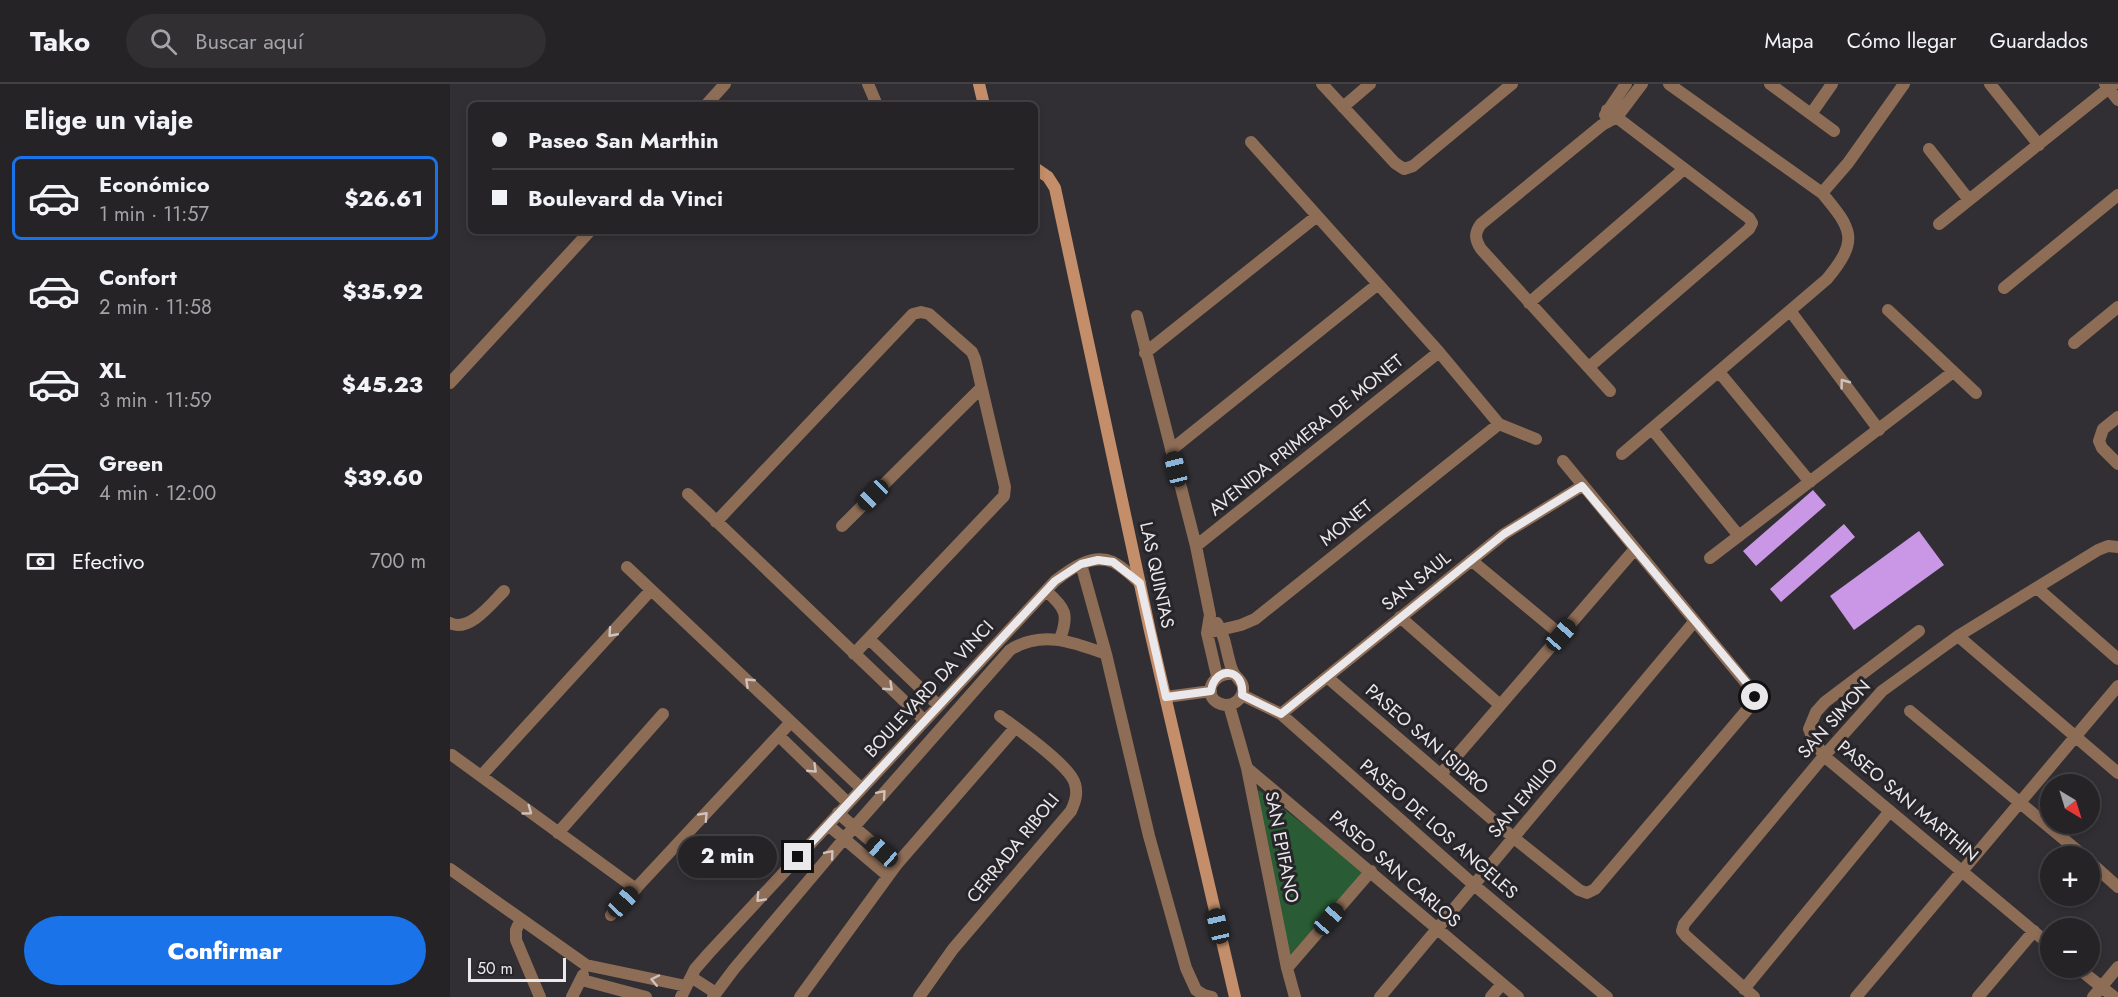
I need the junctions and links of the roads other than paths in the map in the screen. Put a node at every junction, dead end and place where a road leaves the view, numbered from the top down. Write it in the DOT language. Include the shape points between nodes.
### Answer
graph roads {
  1 [pos="725,84"];
  2 [pos="868,84"];
  3 [pos="979,84"];
  4 [pos="1323,84"];
  5 [pos="1370,84"];
  6 [pos="1512,84"];
  7 [pos="1626,84"];
  8 [pos="1642,84"];
  9 [pos="1669,84"];
  10 [pos="1770,84"];
  11 [pos="1832,84"];
  12 [pos="1904,84"];
  13 [pos="1990,84"];
  14 [pos="2109,86"];
  15 [pos="2118,100"];
  16 [pos="709,102"];
  17 [pos="876,102"];
  18 [pos="983,102"];
  19 [pos="1343,107"];
  20 [pos="1612,114"];
  21 [pos="1811,114"];
  22 [pos="1834,131"];
  23 [pos="1251,142"];
  24 [pos="2039,145"];
  25 [pos="1929,149"];
  26 [pos="1684,169"];
  27 [pos="1038,170"];
  28 [pos="1822,193"];
  29 [pos="2118,195"];
  30 [pos="1969,200"];
  31 [pos="1317,216"];
  32 [pos="1939,224"];
  33 [pos="587,234"];
  34 [pos="1378,284"];
  35 [pos="2004,288"];
  36 [pos="1529,303"];
  37 [pos="2118,307"];
  38 [pos="1888,310"];
  39 [pos="1791,312"];
  40 [pos="1137,316"];
  41 [pos="2074,343"];
  42 [pos="1439,352"];
  43 [pos="1145,354"];
  44 [pos="1589,368"];
  45 [pos="1719,372"];
  46 [pos="1953,372"];
  47 [pos="450,382"];
  48 [pos="981,388"];
  49 [pos="1610,391"];
  50 [pos="1976,393"];
  51 [pos="2118,417"];
  52 [pos="1499,424"];
  53 [pos="1652,429"];
  54 [pos="1879,430"];
  55 [pos="1536,440"];
  56 [pos="1171,450"];
  57 [pos="1622,454"];
  58 [pos="1563,461"];
  59 [pos="2118,464"];
  60 [pos="1810,482"];
  61 [pos="1582,486"];
  62 [pos="688,494"];
  63 [pos="716,522"];
  64 [pos="842,526"];
  65 [pos="1739,536"];
  66 [pos="1196,546"];
  67 [pos="2118,548"];
  68 [pos="1635,549"];
  69 [pos="1710,558"];
  70 [pos="1471,560"];
  71 [pos="1086,562"];
  72 [pos="627,567"];
  73 [pos="1140,583"];
  74 [pos="2037,588"];
  75 [pos="651,590"];
  76 [pos="504,591"];
  77 [pos="1046,591"];
  78 [pos="1210,615"];
  79 [pos="1400,617"];
  80 [pos="1694,622"];
  81 [pos="450,623"];
  82 [pos="1015,624"];
  83 [pos="1221,630"];
  84 [pos="1919,631"];
  85 [pos="1208,633"];
  86 [pos="1561,635"];
  87 [pos="1958,636"];
  88 [pos="869,639"];
  89 [pos="1060,639"];
  90 [pos="1026,642"];
  91 [pos="854,654"];
  92 [pos="1106,654"];
  93 [pos="2118,659"];
  94 [pos="1234,674"];
  95 [pos="1217,676"];
  96 [pos="1327,677"];
  97 [pos="2118,686"];
  98 [pos="1211,691"];
  99 [pos="1242,695"];
  100 [pos="1166,697"];
  101 [pos="938,705"];
  102 [pos="1229,705"];
  103 [pos="1500,705"];
  104 [pos="1910,711"];
  105 [pos="663,714"];
  106 [pos="1281,714"];
  107 [pos="1000,716"];
  108 [pos="924,720"];
  109 [pos="792,722"];
  110 [pos="1015,728"];
  111 [pos="779,736"];
  112 [pos="2076,736"];
  113 [pos="452,755"];
  114 [pos="1824,756"];
  115 [pos="1248,768"];
  116 [pos="2118,773"];
  117 [pos="1441,774"];
  118 [pos="481,776"];
  119 [pos="861,788"];
  120 [pos="848,803"];
  121 [pos="2019,803"];
  122 [pos="1890,811"];
  123 [pos="838,813"];
  124 [pos="828,825"];
  125 [pos="854,826"];
  126 [pos="558,833"];
  127 [pos="844,838"];
  128 [pos="1514,838"];
  129 [pos="2072,846"];
  130 [pos="897,864"];
  131 [pos="450,869"];
  132 [pos="1963,870"];
  133 [pos="1371,871"];
  134 [pos="2100,871"];
  135 [pos="888,876"];
  136 [pos="1474,885"];
  137 [pos="2118,887"];
  138 [pos="636,889"];
  139 [pos="611,915"];
  140 [pos="521,919"];
  141 [pos="1437,929"];
  142 [pos="2034,931"];
  143 [pos="2040,936"];
  144 [pos="586,966"];
  145 [pos="2118,967"];
  146 [pos="1287,968"];
  147 [pos="2091,978"];
  148 [pos="582,980"];
  149 [pos="1502,984"];
  150 [pos="686,987"];
  151 [pos="2102,987"];
  152 [pos="1749,993"];
  153 [pos="715,995"];
  154 [pos="540,997"];
  155 [pos="573,997"];
  156 [pos="646,997"];
  157 [pos="800,997"];
  158 [pos="919,997"];
  159 [pos="1212,997"];
  160 [pos="1234,997"];
  161 [pos="1295,997"];
  162 [pos="1380,997"];
  163 [pos="1491,997"];
  164 [pos="1518,997"];
  165 [pos="1607,997"];
  166 [pos="1856,997"];
  167 [pos="1978,997"];
  168 [pos="2093,997"];
  169 [pos="2114,997"];
  1 -- 16 [label="street"];
  2 -- 17 [label="street"];
  3 -- 18 [label="street"];
  4 -- 19 [label="street"];
  5 -- 19 [label="street"];
  6 -- 19 [label="street" via="1413,166 1404,169"];
  7 -- 20 [label="street"];
  8 -- 20 [label="street"];
  9 -- 28 [label="street"];
  10 -- 21 [label="street"];
  11 -- 21 [label="street"];
  12 -- 28 [label="street"];
  13 -- 24 [label="street"];
  14 -- 15 [label="street"];
  14 -- 24 [label="street"];
  20 -- 26 [label="street"];
  20 -- 36 [label="street" via="1481,224 1475,236"];
  21 -- 22 [label="street"];
  23 -- 31 [label="street"];
  24 -- 30 [label="street"];
  25 -- 30 [label="street"];
  26 -- 36 [label="street"];
  26 -- 44 [label="street" via="1749,218 1751,226"];
  27 -- 73 [label="street, LAS QUINTAS" via="1055,188"];
  28 -- 39 [label="street" via="1842,216 1850,237 1843,259"];
  29 -- 35 [label="street"];
  30 -- 32 [label="street"];
  31 -- 34 [label="street"];
  31 -- 43 [label="street"];
  33 -- 47 [label="street"];
  34 -- 42 [label="street"];
  34 -- 56 [label="street"];
  36 -- 44 [label="street"];
  37 -- 41 [label="street"];
  38 -- 46 [label="street"];
  39 -- 45 [label="street"];
  54 -- 39 [label="street, one-way"];
  40 -- 43 [label="street"];
  42 -- 52 [label="street"];
  42 -- 66 [label="street, AVENIDA PRIMERA DE MONET"];
  43 -- 56 [label="street"];
  44 -- 49 [label="street"];
  45 -- 53 [label="street"];
  45 -- 60 [label="street"];
  46 -- 50 [label="street"];
  46 -- 54 [label="street"];
  48 -- 63 [label="street" via="972,352 929,314 913,314"];
  48 -- 64 [label="street"];
  48 -- 88 [label="street" via="1004,496"];
  51 -- 59 [label="street" via="2099,436 2100,444"];
  52 -- 55 [label="street"];
  52 -- 83 [label="street, MONET" via="1255,619"];
  53 -- 57 [label="street"];
  53 -- 65 [label="street"];
  54 -- 60 [label="street"];
  56 -- 66 [label="street"];
  58 -- 61 [label="street"];
  60 -- 65 [label="street"];
  61 -- 68 [label="street"];
  61 -- 70 [label="street, SAN SAUL" via="1521,523"];
  62 -- 63 [label="street"];
  63 -- 91 [label="street"];
  65 -- 69 [label="street"];
  66 -- 78 [label="street"];
  67 -- 74 [label="street, SAN SIMON" via="2098,550"];
  68 -- 80 [label="street"];
  68 -- 86 [label="street"];
  70 -- 79 [label="street, SAN SAUL"];
  70 -- 86 [label="street"];
  71 -- 73 [label="street" via="1106,560"];
  71 -- 77 [label="street"];
  71 -- 92 [label="street"];
  72 -- 75 [label="street"];
  73 -- 100 [label="street, LAS QUINTAS"];
  74 -- 87 [label="street, SAN SIMON"];
  74 -- 93 [label="street"];
  109 -- 75 [label="street, one-way"];
  75 -- 118 [label="street, one-way"];
  76 -- 81 [label="street" via="477,617 462,625"];
  77 -- 82 [label="street"];
  77 -- 89 [label="street" via="1064,610 1066,618"];
  78 -- 83 [label="street"];
  78 -- 85 [label="street"];
  79 -- 96 [label="street, SAN SAUL"];
  79 -- 103 [label="street"];
  80 -- 128 [label="street, SAN EMILIO"];
  80 -- 128 [label="street, PASEO SAN ISIDRO" via="1754,693 1752,704 1587,894"];
  82 -- 90 [label="street, BOULEVARD DA VINCI"];
  82 -- 101 [label="street, BOULEVARD DA VINCI"];
  83 -- 85 [label="street, MONET"];
  83 -- 94 [label="street"];
  84 -- 114 [label="street, PASEO SAN MARTHIN" via="1816,712 1809,729"];
  85 -- 95 [label="street"];
  86 -- 103 [label="street"];
  87 -- 112 [label="street"];
  87 -- 114 [label="street, SAN SIMON" via="1882,691"];
  88 -- 91 [label="street"];
  88 -- 101 [label="street"];
  89 -- 90 [label="street"];
  89 -- 92 [label="street"];
  125 -- 90 [label="street, BOULEVARD DA VINCI, one-way" via="1004,656"];
  91 -- 108 [label="street, one-way"];
  92 -- 159 [label="street" via="1149,836 1186,968 1196,990"];
  94 -- 95 [label="street"];
  94 -- 99 [label="street" via="1240,679"];
  95 -- 98 [label="street"];
  96 -- 106 [label="street, SAN SAUL"];
  96 -- 117 [label="street, PASEO SAN ISIDRO"];
  97 -- 112 [label="street"];
  98 -- 100 [label="street"];
  98 -- 102 [label="street" via="1220,704"];
  99 -- 102 [label="street"];
  99 -- 106 [label="street, PASEO DE LOS ANGELES"];
  100 -- 160 [label="street, LAS QUINTAS"];
  101 -- 108 [label="street, BOULEVARD DA VINCI"];
  102 -- 115 [label="street, SAN EPIFANO"];
  103 -- 117 [label="street"];
  104 -- 121 [label="street"];
  105 -- 126 [label="street"];
  106 -- 136 [label="street, PASEO DE LOS ANGELES"];
  107 -- 110 [label="street, CERRADA RIBOLI"];
  108 -- 119 [label="street, BOULEVARD DA VINCI"];
  109 -- 111 [label="street"];
  109 -- 119 [label="street"];
  110 -- 130 [label="street"];
  110 -- 158 [label="street, CERRADA RIBOLI" via="1071,774 1075,801 1071,811 953,949"];
  111 -- 120 [label="street, one-way"];
  138 -- 111 [label="street, one-way"];
  112 -- 116 [label="street"];
  112 -- 121 [label="street"];
  113 -- 118 [label="street"];
  114 -- 122 [label="street, PASEO SAN MARTHIN"];
  114 -- 152 [label="street, SAN SIMON" via="1684,924 1682,931"];
  115 -- 133 [label="street, PASEO SAN CARLOS"];
  115 -- 146 [label="street, SAN EPIFANO"];
  117 -- 128 [label="street, PASEO SAN ISIDRO"];
  118 -- 126 [label="street, one-way"];
  119 -- 120 [label="street, BOULEVARD DA VINCI"];
  120 -- 123 [label="street, BOULEVARD DA VINCI"];
  121 -- 129 [label="street"];
  121 -- 132 [label="street"];
  122 -- 132 [label="street, PASEO SAN MARTHIN"];
  122 -- 152 [label="street"];
  123 -- 124 [label="street, BOULEVARD DA VINCI"];
  123 -- 125 [label="street"];
  124 -- 127 [label="street"];
  124 -- 150 [label="street, BOULEVARD DA VINCI, one-way" via="709,953"];
  125 -- 127 [label="street, BOULEVARD DA VINCI"];
  125 -- 130 [label="street"];
  126 -- 138 [label="street"];
  127 -- 135 [label="street"];
  153 -- 127 [label="street, BOULEVARD DA VINCI, one-way"];
  128 -- 136 [label="street, SAN EMILIO"];
  130 -- 135 [label="street"];
  131 -- 140 [label="street"];
  132 -- 142 [label="street, PASEO SAN MARTHIN"];
  132 -- 166 [label="street"];
  133 -- 141 [label="street, PASEO SAN CARLOS"];
  133 -- 146 [label="street"];
  134 -- 137 [label="street"];
  135 -- 157 [label="street"];
  136 -- 141 [label="street, SAN EMILIO"];
  136 -- 165 [label="street, PASEO DE LOS ANGELES"];
  138 -- 139 [label="street"];
  140 -- 144 [label="street"];
  140 -- 154 [label="street" via="516,940"];
  141 -- 149 [label="street, PASEO SAN CARLOS"];
  141 -- 162 [label="street, SAN EMILIO"];
  142 -- 143 [label="street, PASEO SAN MARTHIN"];
  142 -- 167 [label="street"];
  144 -- 148 [label="street"];
  150 -- 144 [label="street, one-way"];
  145 -- 151 [label="street"];
  146 -- 161 [label="street, SAN EPIFANO"];
  147 -- 151 [label="street"];
  148 -- 155 [label="street"];
  148 -- 156 [label="street"];
  149 -- 163 [label="street"];
  149 -- 164 [label="street, PASEO SAN CARLOS"];
  150 -- 153 [label="street"];
  151 -- 168 [label="street"];
  151 -- 169 [label="street"];
}
